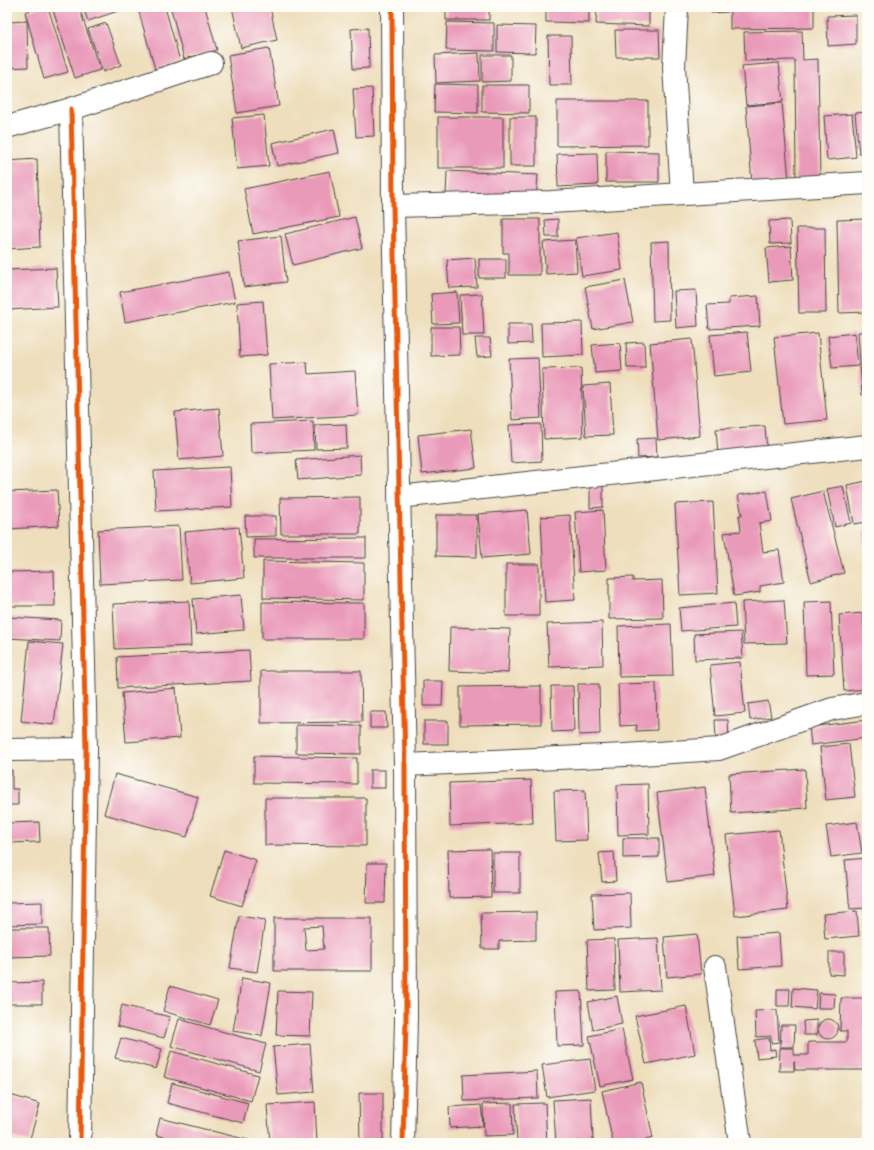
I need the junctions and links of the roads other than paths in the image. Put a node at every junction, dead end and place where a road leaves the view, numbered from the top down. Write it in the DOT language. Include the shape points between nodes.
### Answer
graph roads {
  1 [pos="392,7"];
  2 [pos="677,7"];
  3 [pos="211,63"];
  4 [pos="71,109"];
  5 [pos="7,127"];
  6 [pos="867,182"];
  7 [pos="682,194"];
  8 [pos="393,206"];
  9 [pos="867,446"];
  10 [pos="399,497"];
  11 [pos="867,703"];
  12 [pos="86,749"];
  13 [pos="7,750"];
  14 [pos="405,765"];
  15 [pos="715,967"];
  16 [pos="80,1143"];
  17 [pos="403,1143"];
  18 [pos="740,1143"];
  1 -- 8 [label="street"];
  2 -- 7 [label="street" via="674,67"];
  3 -- 4 [label="street"];
  4 -- 5 [label="street"];
  4 -- 12 [label="street"];
  6 -- 7 [label="street"];
  7 -- 8 [label="street" via="551,202"];
  8 -- 10 [label="street"];
  9 -- 10 [label="street"];
  10 -- 14 [label="street"];
  11 -- 14 [label="street" via="832,709 719,748"];
  12 -- 13 [label="street"];
  12 -- 16 [label="street"];
  14 -- 17 [label="street" via="406,1020"];
  15 -- 18 [label="street"];
}
